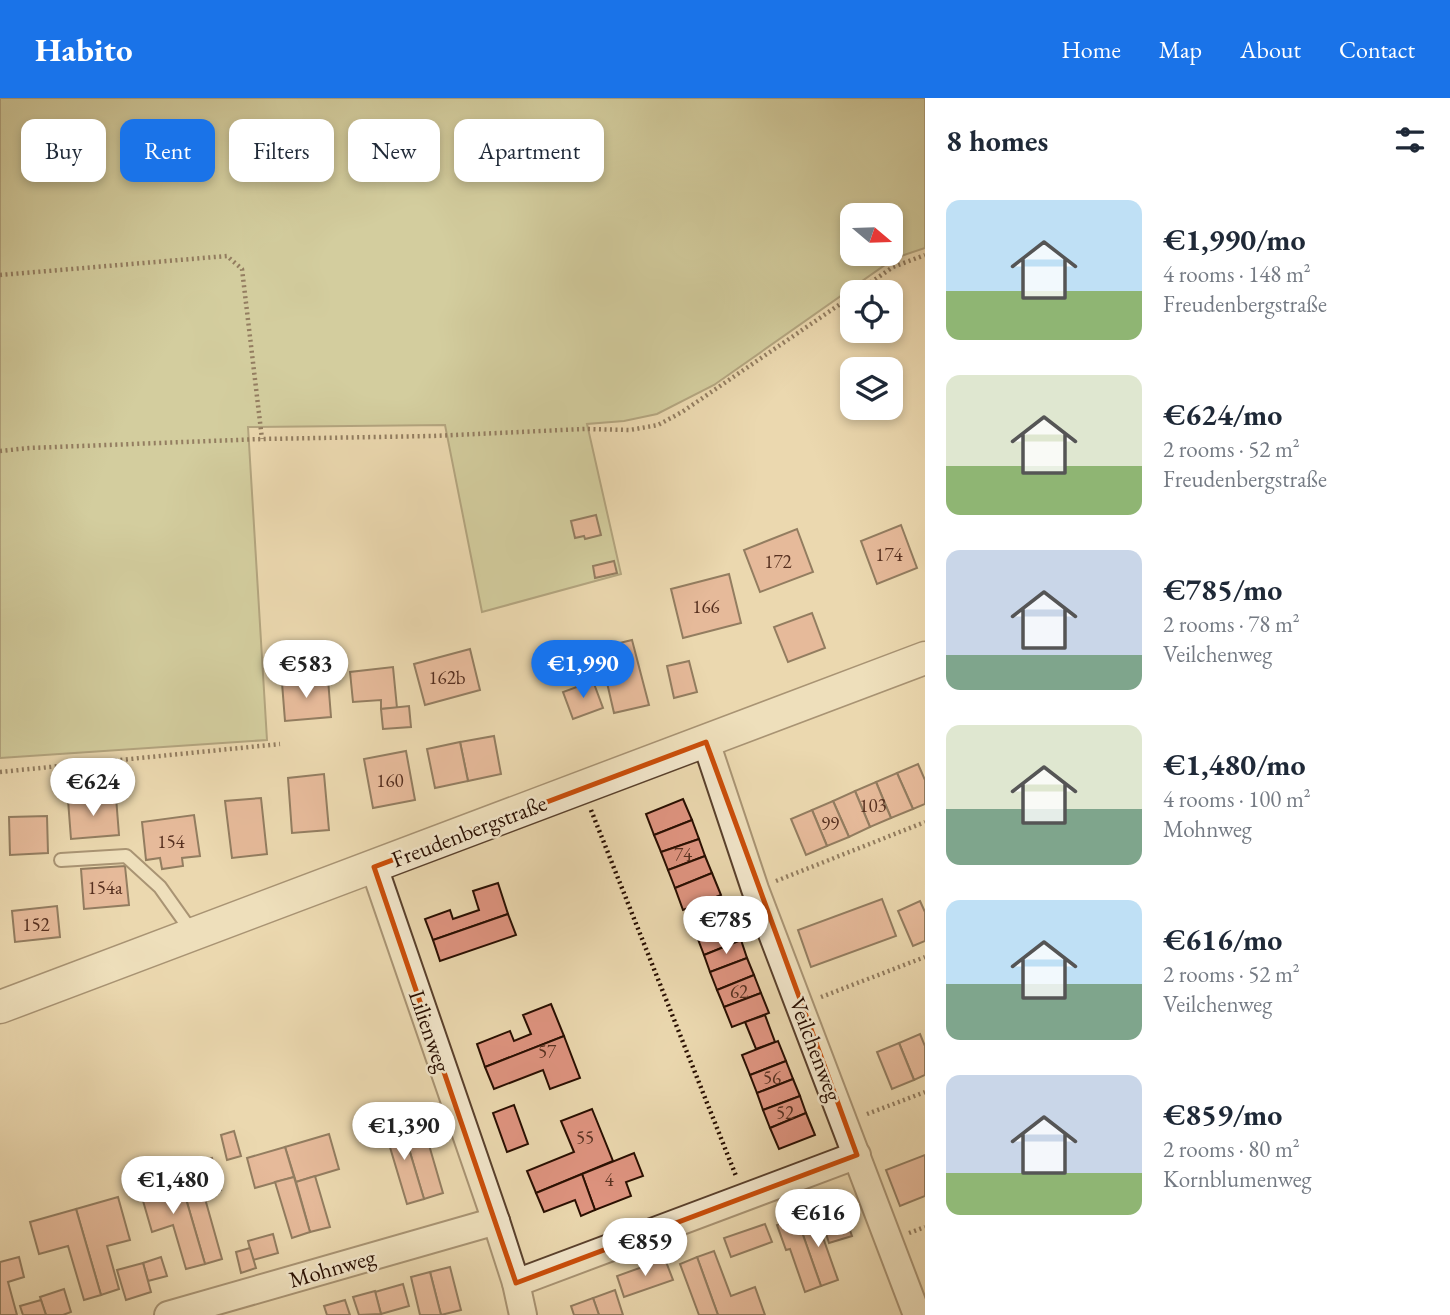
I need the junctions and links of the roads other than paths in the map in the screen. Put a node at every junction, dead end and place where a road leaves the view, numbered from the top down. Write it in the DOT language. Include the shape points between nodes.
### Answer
graph roads {
  1 [pos="925,658"];
  2 [pos="706,742"];
  3 [pos="61,860"];
  4 [pos="373,867"];
  5 [pos="194,935"];
  6 [pos="4,999"];
  7 [pos="857,1155"];
  8 [pos="496,1221"];
  9 [pos="516,1283"];
  10 [pos="168,1315"];
  11 [pos="523,1315"];
  12 [pos="917,1315"];
  1 -- 2 [label="street, Freudenbergstraße"];
  2 -- 4 [label="street, Freudenbergstraße"];
  2 -- 7 [label="street, Veilchenweg" via="755,889"];
  3 -- 5 [label="lane" via="126,856 160,887"];
  4 -- 5 [label="street, Freudenbergstraße"];
  4 -- 8 [label="street, Lilienweg"];
  5 -- 6 [label="street, Freudenbergstraße"];
  7 -- 9 [label="street"];
  7 -- 12 [label="street, Veilchenweg"];
  8 -- 9 [label="street, Lilienweg"];
  8 -- 10 [label="street, Mohnweg"];
  9 -- 11 [label="street, Lilienweg"];
}
